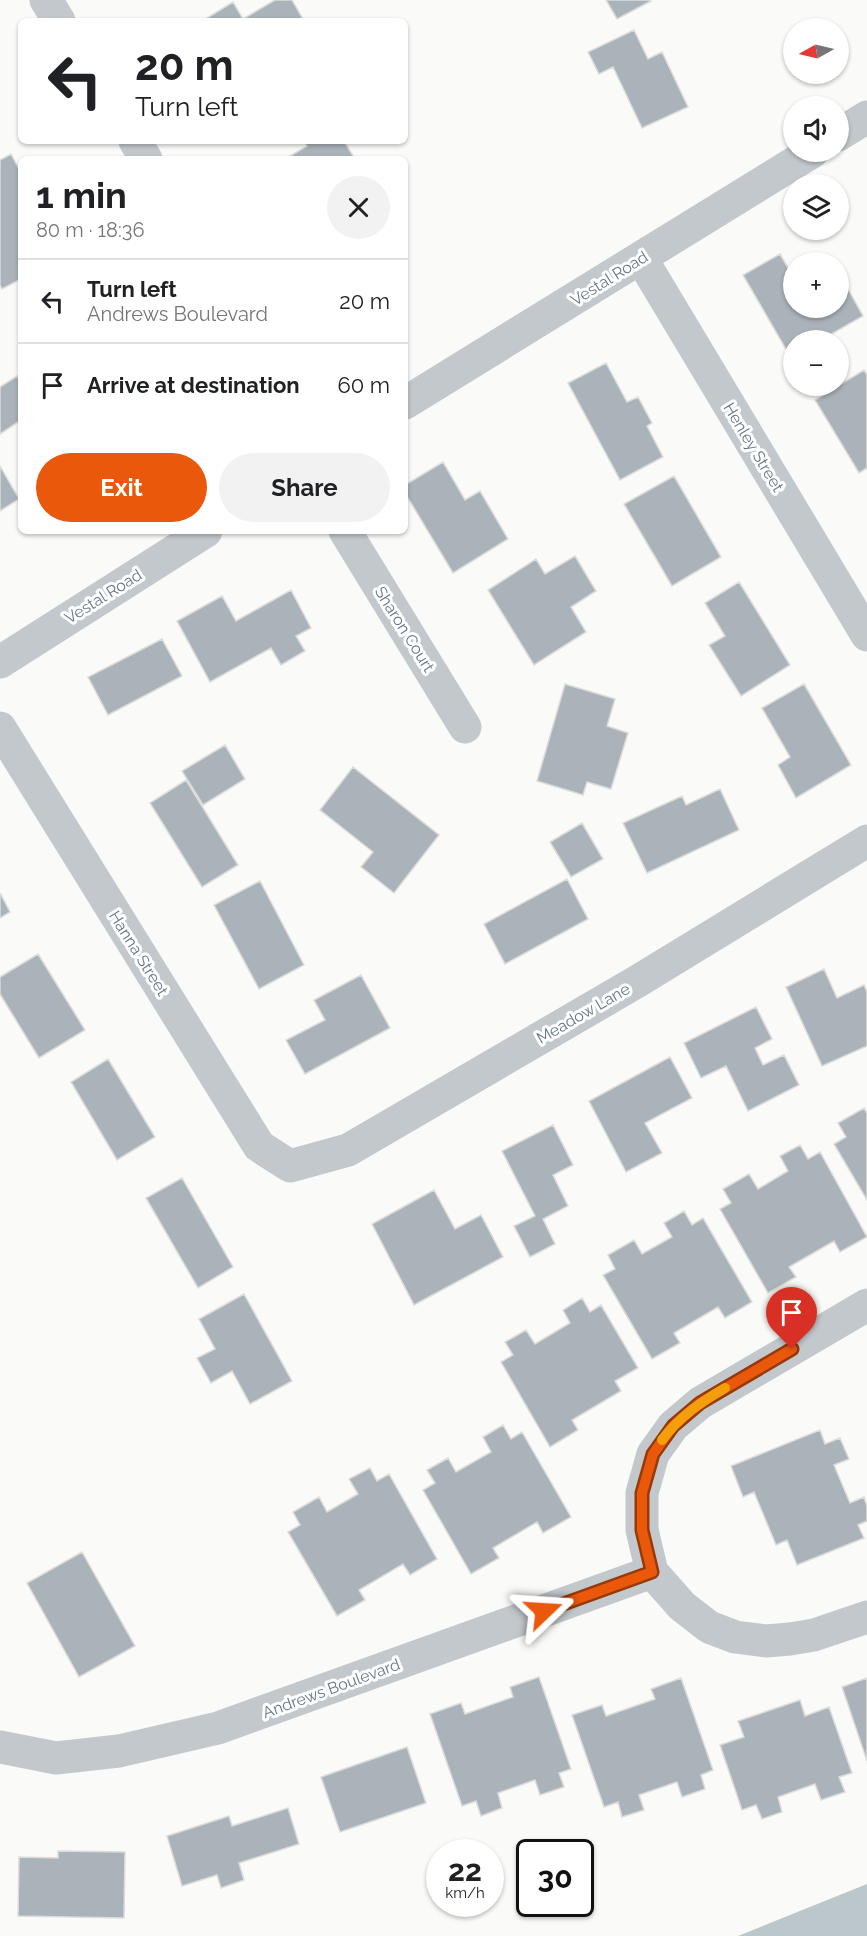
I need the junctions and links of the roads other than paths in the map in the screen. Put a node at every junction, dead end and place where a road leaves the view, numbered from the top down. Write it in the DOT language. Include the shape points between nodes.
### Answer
graph roads {
  1 [pos="46,0"];
  2 [pos="57,18"];
  3 [pos="867,117"];
  4 [pos="849,128"];
  5 [pos="796,162"];
  6 [pos="641,258"];
  7 [pos="408,401"];
  8 [pos="201,534"];
  9 [pos="347,534"];
  10 [pos="867,635"];
  11 [pos="0,662"];
  12 [pos="465,727"];
  13 [pos="0,728"];
  14 [pos="867,841"];
  15 [pos="290,1166"];
  16 [pos="867,1305"];
  17 [pos="652,1572"];
  18 [pos="867,1617"];
  19 [pos="0,1747"];
  1 -- 2 [label="street"];
  3 -- 4 [label="street"];
  5 -- 6 [label="street, Vestal Road"];
  6 -- 7 [label="street, Vestal Road"];
  6 -- 10 [label="street, Henley Street"];
  8 -- 11 [label="street, Vestal Road"];
  9 -- 12 [label="street, Sharon Court"];
  13 -- 15 [label="street, Hanna Street" via="259,1146"];
  14 -- 15 [label="street, Meadow Lane" via="638,981 348,1150"];
  16 -- 17 [label="street" via="700,1403 673,1426 653,1454 642,1493 642,1530"];
  17 -- 18 [label="street" via="682,1606 709,1626 735,1637 790,1640"];
  17 -- 19 [label="street, Andrews Boulevard" via="218,1728 119,1751 56,1758"];
}
